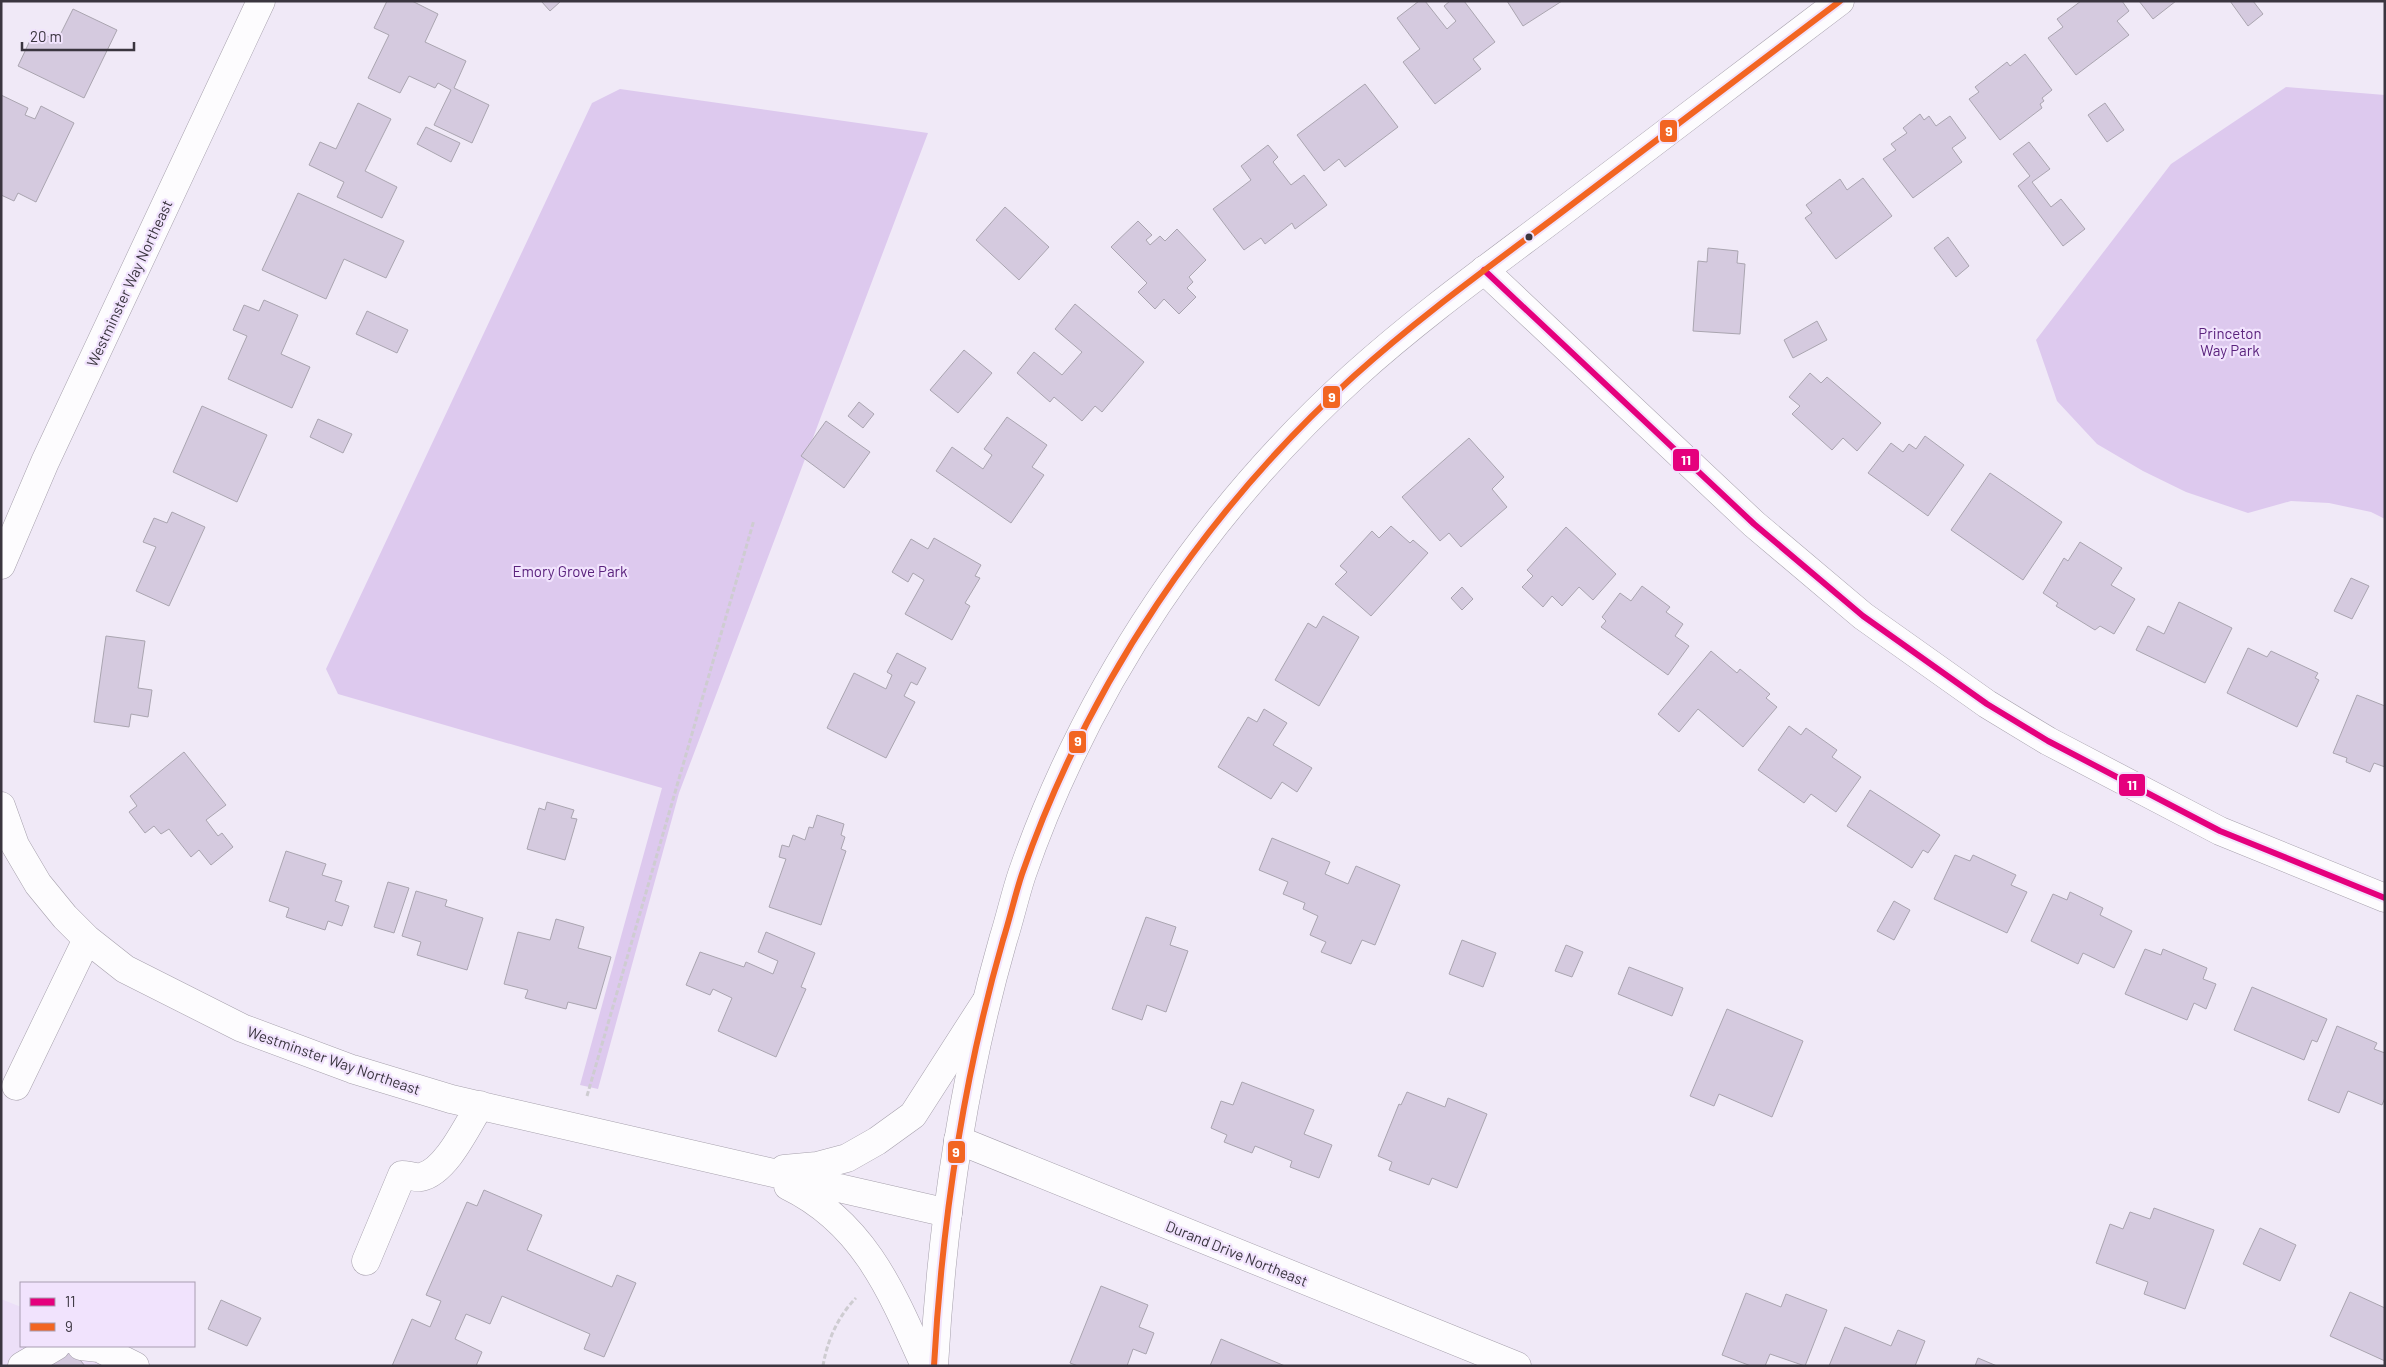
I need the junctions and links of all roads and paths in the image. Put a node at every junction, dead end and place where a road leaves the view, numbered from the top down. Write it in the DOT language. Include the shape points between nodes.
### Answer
graph roads {
  1 [pos="261,1"];
  2 [pos="1840,1"];
  3 [pos="1484,270"];
  4 [pos="754,520"];
  5 [pos="1,565"];
  6 [pos="1,806"];
  7 [pos="2385,898"];
  8 [pos="87,939"];
  9 [pos="985,1003"];
  10 [pos="16,1086"];
  11 [pos="480,1105"];
  12 [pos="577,1128"];
  13 [pos="958,1140"];
  14 [pos="757,1171"];
  15 [pos="948,1214"];
  16 [pos="366,1261"];
  17 [pos="882,1274"];
  18 [pos="54,1347"];
  19 [pos="90,1347"];
  20 [pos="22,1366"];
  21 [pos="134,1366"];
  22 [pos="823,1366"];
  23 [pos="925,1366"];
  24 [pos="934,1366"];
  25 [pos="1517,1366"];
  1 -- 5 [label="street, Westminster Way Northeast" via="49,453"];
  2 -- 3 [label="street"];
  3 -- 7 [label="street" via="1754,524 1863,616 1987,704 2048,741 2220,831"];
  3 -- 9 [label="street" via="1352,377 1278,451 1196,546 1128,651 1080,738 1053,796 1021,876"];
  4 -- 12 [label="path"];
  6 -- 8 [label="street, Westminster Way Northeast" via="15,845 38,884"];
  8 -- 10 [label="street"];
  8 -- 11 [label="street, Westminster Way Northeast" via="125,969 242,1028 352,1069"];
  9 -- 13 [label="street"];
  9 -- 14 [label="street, Westminster Way Northeast" via="912,1115 877,1141 847,1158 817,1166"];
  11 -- 12 [label="street, Westminster Way Northeast"];
  11 -- 16 [label="street" via="436,1170 421,1177 402,1175"];
  12 -- 14 [label="street, Westminster Way Northeast"];
  13 -- 15 [label="street"];
  13 -- 25 [label="street, Durand Drive Northeast"];
  14 -- 15 [label="street, Westminster Way Northeast"];
  14 -- 17 [label="street, Westminster Way Northeast" via="811,1197 867,1250"];
  15 -- 24 [label="street"];
  17 -- 22 [label="path" via="843,1311 826,1349"];
  17 -- 23 [label="street, Westminster Way Northeast"];
  18 -- 20 [label="street"];
  19 -- 21 [label="street" via="99,1348"];
}
